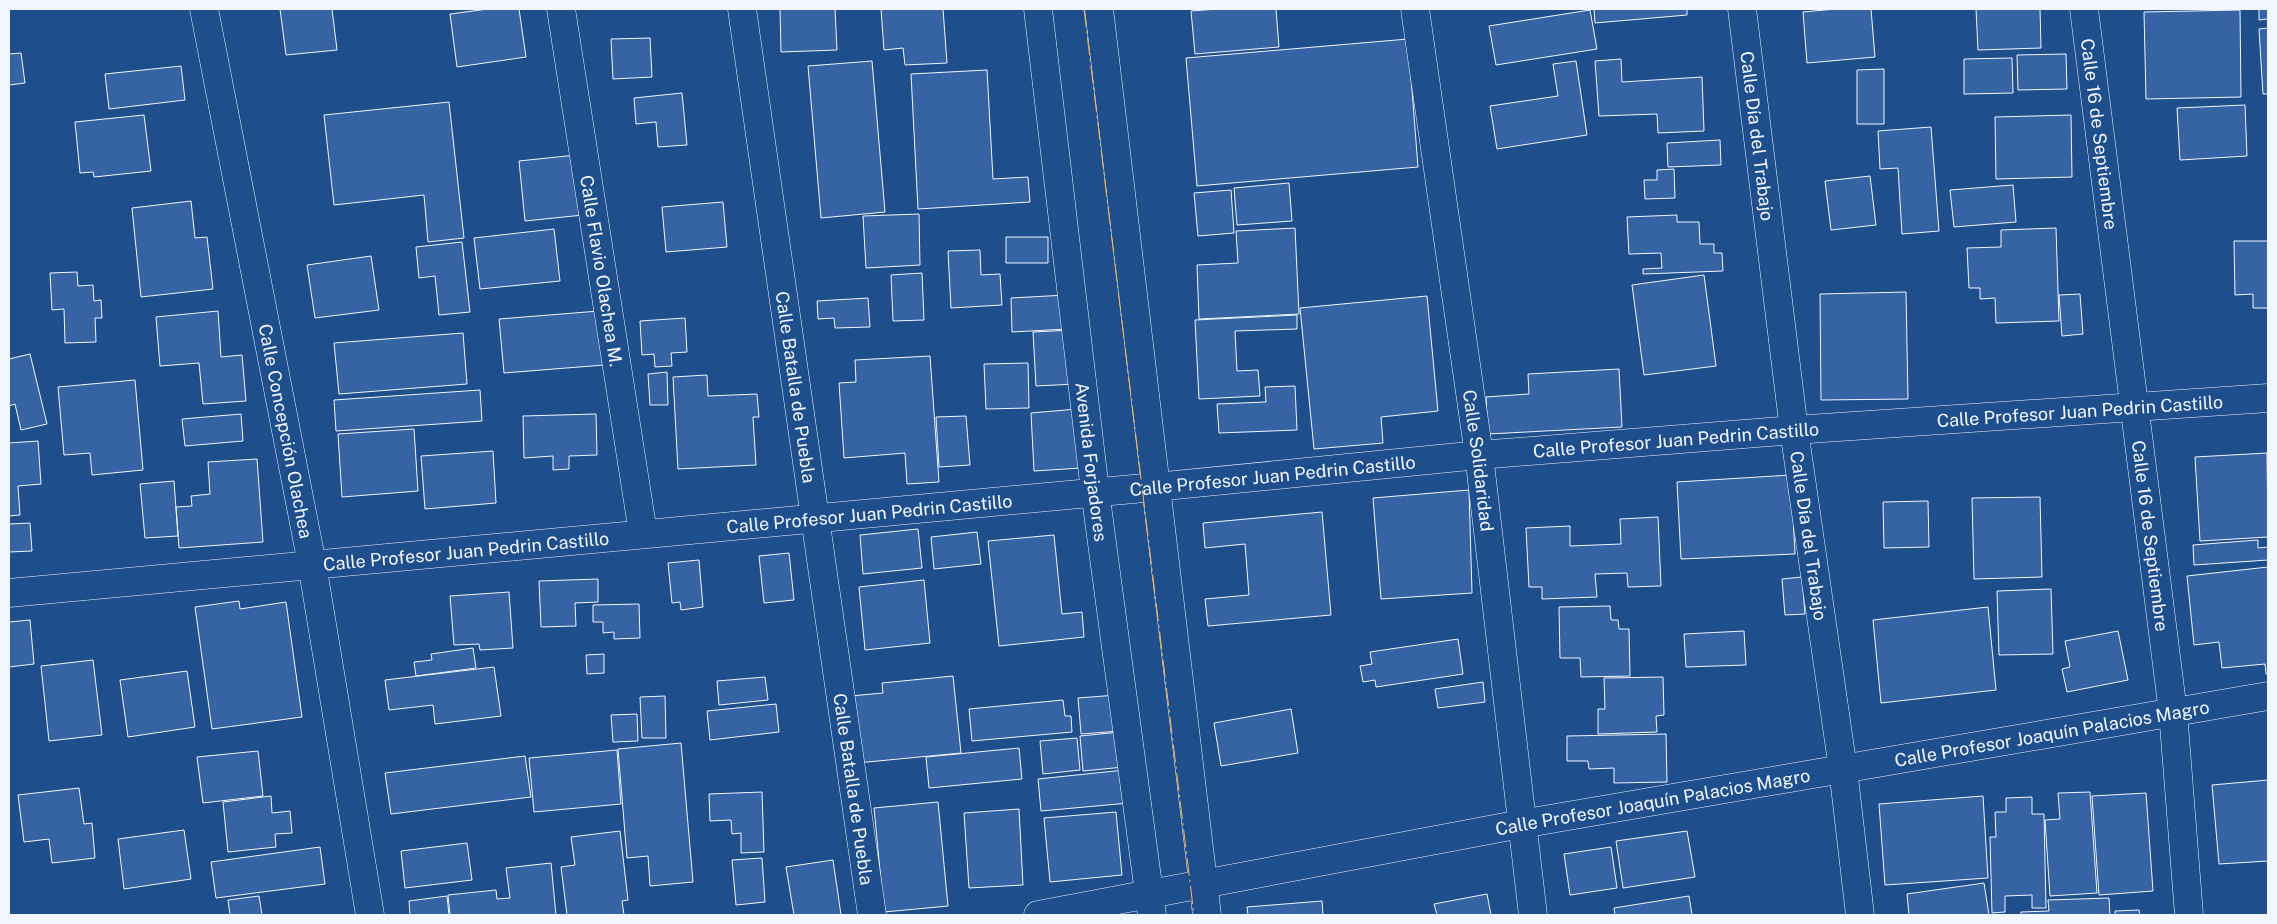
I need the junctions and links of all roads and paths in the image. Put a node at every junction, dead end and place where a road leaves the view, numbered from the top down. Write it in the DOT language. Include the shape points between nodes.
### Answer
graph roads {
  1 [pos="204,9"];
  2 [pos="561,9"];
  3 [pos="742,9"];
  4 [pos="1038,9"];
  5 [pos="1098,9"];
  6 [pos="1414,9"];
  7 [pos="1742,9"];
  8 [pos="2084,9"];
  9 [pos="2268,398"];
  10 [pos="2134,408"];
  11 [pos="1794,430"];
  12 [pos="1479,455"];
  13 [pos="1156,487"];
  14 [pos="1095,491"];
  15 [pos="815,517"];
  16 [pos="643,533"];
  17 [pos="312,564"];
  18 [pos="9,593"];
  19 [pos="2268,696"];
  20 [pos="2174,712"];
  21 [pos="1843,768"];
  22 [pos="1521,824"];
  23 [pos="1203,883"];
  24 [pos="1151,904"];
  25 [pos="370,915"];
  26 [pos="872,915"];
  27 [pos="1038,915"];
  28 [pos="1207,915"];
  29 [pos="1533,915"];
  30 [pos="1860,915"];
  31 [pos="2189,915"];
  1 -- 17 [label="street, Calle Concepción Olachea"];
  2 -- 16 [label="street, Calle Flavio Olachea M."];
  3 -- 15 [label="street, Calle Batalla de Puebla"];
  4 -- 14 [label="street, Avenida Forjadores"];
  5 -- 13 [label="street"];
  6 -- 12 [label="street, Calle Solidaridad"];
  7 -- 11 [label="street, Calle Día del Trabajo"];
  8 -- 10 [label="street, Calle 16 de Septiembre"];
  9 -- 10 [label="street, Calle Profesor Juan Pedrin Castillo"];
  10 -- 11 [label="street, Calle Profesor Juan Pedrin Castillo"];
  10 -- 20 [label="street, Calle 16 de Septiembre"];
  11 -- 12 [label="street, Calle Profesor Juan Pedrin Castillo"];
  11 -- 21 [label="street, Calle Día del Trabajo"];
  12 -- 13 [label="street, Calle Profesor Juan Pedrin Castillo"];
  12 -- 22 [label="street, Calle Solidaridad"];
  13 -- 14 [label="street, Calle Profesor Juan Pedrin Castillo"];
  13 -- 23 [label="street"];
  14 -- 15 [label="street, Calle Profesor Juan Pedrin Castillo"];
  14 -- 24 [label="street, Avenida Forjadores"];
  15 -- 16 [label="street, Calle Profesor Juan Pedrin Castillo"];
  15 -- 26 [label="street, Calle Batalla de Puebla"];
  16 -- 17 [label="street, Calle Profesor Juan Pedrin Castillo"];
  17 -- 18 [label="street, Calle Profesor Juan Pedrin Castillo"];
  17 -- 25 [label="street, Calle Concepción Olachea"];
  19 -- 20 [label="street, Calle Profesor Joaquín Palacios Magro"];
  20 -- 21 [label="street, Calle Profesor Joaquín Palacios Magro"];
  20 -- 31 [label="street, Calle 16 de Septiembre"];
  21 -- 22 [label="street, Calle Profesor Joaquín Palacios Magro"];
  21 -- 30 [label="street, Calle Día del Trabajo"];
  22 -- 23 [label="street, Calle Profesor Joaquín Palacios Magro"];
  22 -- 29 [label="street, Calle Solidaridad"];
  23 -- 24 [label="street, Calle Profesor Joaquín Palacios Magro"];
  23 -- 28 [label="street"];
  24 -- 27 [label="street, Calle Profesor Joaquín Palacios Magro"];
}
